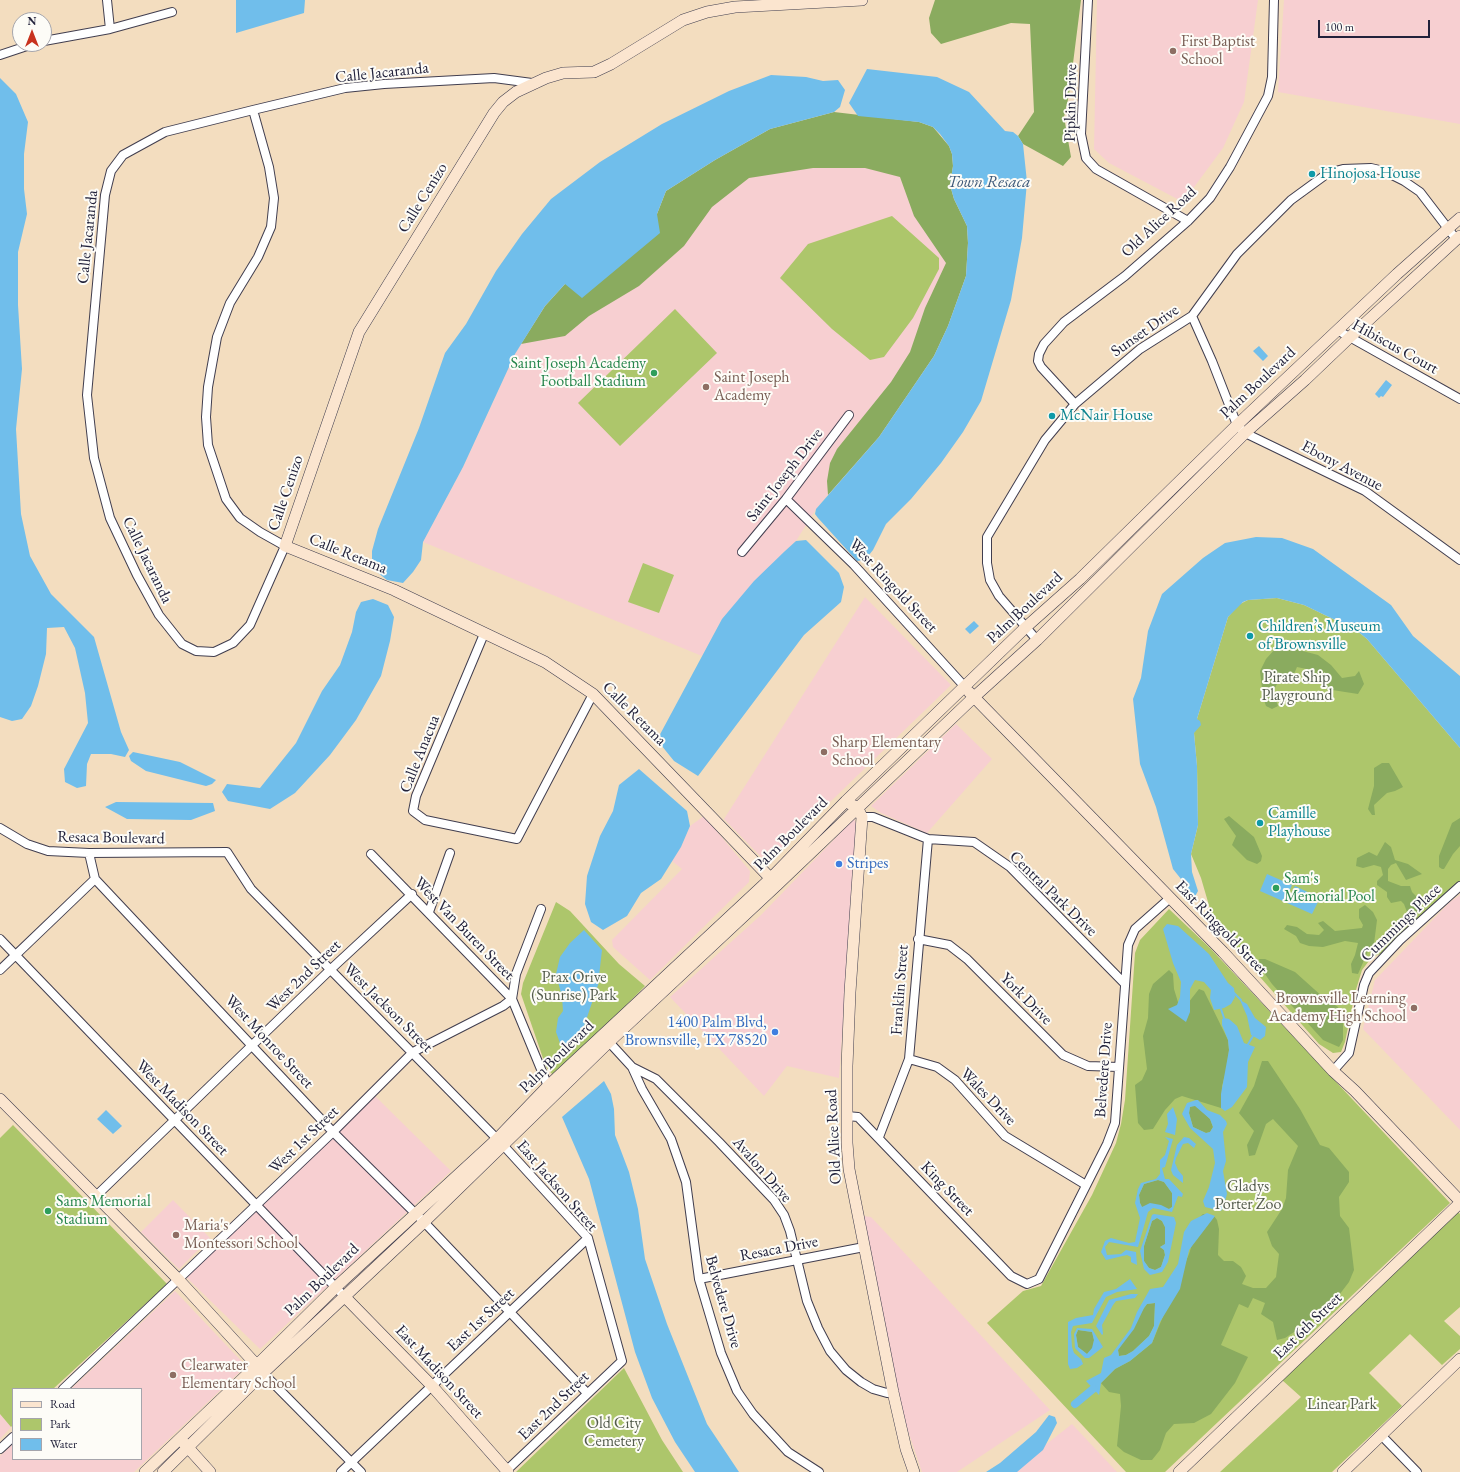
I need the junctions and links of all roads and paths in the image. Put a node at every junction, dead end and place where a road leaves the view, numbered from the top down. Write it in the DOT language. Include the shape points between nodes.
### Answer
graph roads {
  1 [pos="107,0"];
  2 [pos="862,0"];
  3 [pos="1088,0"];
  4 [pos="1274,0"];
  5 [pos="172,12"];
  6 [pos="110,29"];
  7 [pos="52,40"];
  8 [pos="12,51"];
  9 [pos="0,55"];
  10 [pos="532,83"];
  11 [pos="253,110"];
  12 [pos="1460,218"];
  13 [pos="1188,221"];
  14 [pos="1448,228"];
  15 [pos="1458,238"];
  16 [pos="1192,316"];
  17 [pos="1337,330"];
  18 [pos="1348,338"];
  19 [pos="1460,399"];
  20 [pos="1075,404"];
  21 [pos="849,415"];
  22 [pos="1237,425"];
  23 [pos="1245,434"];
  24 [pos="786,500"];
  25 [pos="285,546"];
  26 [pos="742,552"];
  27 [pos="1459,558"];
  28 [pos="1026,627"];
  29 [pos="484,634"];
  30 [pos="1037,640"];
  31 [pos="214,652"];
  32 [pos="965,687"];
  33 [pos="593,694"];
  34 [pos="973,698"];
  35 [pos="846,801"];
  36 [pos="859,812"];
  37 [pos="0,828"];
  38 [pos="928,839"];
  39 [pos="227,852"];
  40 [pos="89,853"];
  41 [pos="450,853"];
  42 [pos="372,854"];
  43 [pos="95,879"];
  44 [pos="773,882"];
  45 [pos="1460,886"];
  46 [pos="412,894"];
  47 [pos="1170,898"];
  48 [pos="540,909"];
  49 [pos="429,912"];
  50 [pos="0,939"];
  51 [pos="918,939"];
  52 [pos="15,956"];
  53 [pos="0,970"];
  54 [pos="330,970"];
  55 [pos="1124,983"];
  56 [pos="512,998"];
  57 [pos="608,1042"];
  58 [pos="252,1045"];
  59 [pos="413,1052"];
  60 [pos="909,1059"];
  61 [pos="632,1067"];
  62 [pos="1119,1067"];
  63 [pos="1333,1071"];
  64 [pos="548,1086"];
  65 [pos="553,1097"];
  66 [pos="0,1099"];
  67 [pos="847,1116"];
  68 [pos="174,1122"];
  69 [pos="334,1132"];
  70 [pos="878,1137"];
  71 [pos="500,1142"];
  72 [pos="1086,1185"];
  73 [pos="96,1196"];
  74 [pos="1460,1202"];
  75 [pos="257,1205"];
  76 [pos="420,1219"];
  77 [pos="588,1238"];
  78 [pos="864,1246"];
  79 [pos="379,1256"];
  80 [pos="796,1260"];
  81 [pos="699,1279"];
  82 [pos="178,1280"];
  83 [pos="1027,1284"];
  84 [pos="336,1287"];
  85 [pos="344,1296"];
  86 [pos="511,1312"];
  87 [pos="1460,1360"];
  88 [pos="622,1361"];
  89 [pos="260,1369"];
  90 [pos="432,1386"];
  91 [pos="64,1388"];
  92 [pos="893,1392"];
  93 [pos="587,1393"];
  94 [pos="1381,1435"];
  95 [pos="12,1438"];
  96 [pos="180,1438"];
  97 [pos="188,1448"];
  98 [pos="0,1449"];
  99 [pos="352,1462"];
  100 [pos="507,1471"];
  101 [pos="145,1472"];
  102 [pos="163,1472"];
  103 [pos="210,1472"];
  104 [pos="341,1472"];
  105 [pos="361,1472"];
  106 [pos="819,1472"];
  107 [pos="914,1472"];
  108 [pos="1179,1472"];
  109 [pos="1343,1472"];
  110 [pos="1417,1472"];
  1 -- 6 [label="street"];
  2 -- 10 [label="main road, Calle Cenizo" via="735,7 706,12 683,20 594,72 563,73"];
  3 -- 13 [label="street, Pipkin Drive" via="1081,134 1086,158 1096,170"];
  4 -- 13 [label="street, Old Alice Road" via="1272,77 1268,96 1230,167 1210,198"];
  5 -- 6 [label="street"];
  6 -- 7 [label="street"];
  8 -- 9 [label="street"];
  10 -- 11 [label="street, Calle Jacaranda" via="494,78 384,84 345,88"];
  10 -- 25 [label="main road, Calle Cenizo" via="503,102 494,113 359,332"];
  11 -- 25 [label="street, Calle Retama" via="268,159 274,198 271,227 258,257 230,303 217,336 208,387 208,446 226,499 240,518"];
  11 -- 31 [label="street, Calle Jacaranda" via="165,132 123,155 111,171 105,195 88,395 94,458 110,518 137,575 159,615 182,644 196,650"];
  12 -- 14 [label="main road, Palm Boulevard"];
  13 -- 20 [label="street, Old Alice Road" via="1124,276 1064,322 1044,344 1039,354 1040,367"];
  14 -- 15 [label="street, Sunset Drive"];
  14 -- 16 [label="street, Sunset Drive" via="1420,192 1384,171 1357,167 1328,173 1291,200 1237,254"];
  14 -- 17 [label="main road, Palm Boulevard"];
  15 -- 18 [label="main road, Palm Boulevard"];
  16 -- 20 [label="street, Sunset Drive" via="1140,349"];
  16 -- 22 [label="street"];
  17 -- 18 [label="street, Hibiscus Court"];
  17 -- 22 [label="main road, Palm Boulevard"];
  18 -- 19 [label="street, Hibiscus Court"];
  18 -- 23 [label="main road, Palm Boulevard" via="1306,380"];
  20 -- 28 [label="street, Sunset Drive" via="1045,440 987,537 990,580 999,596"];
  21 -- 24 [label="street, Saint Joseph Drive"];
  22 -- 23 [label="street"];
  22 -- 28 [label="main road, Palm Boulevard" via="1080,579"];
  23 -- 27 [label="street, Ebony Avenue" via="1365,491"];
  23 -- 30 [label="main road, Palm Boulevard"];
  24 -- 26 [label="street, Saint Joseph Drive"];
  24 -- 32 [label="street, West Ringold Street" via="854,565"];
  25 -- 29 [label="main road, Calle Retama" via="394,590"];
  25 -- 31 [label="street, Calle Cenizo" via="250,624 233,643"];
  28 -- 30 [label="street, Sunset Drive"];
  28 -- 32 [label="main road, Palm Boulevard"];
  29 -- 33 [label="main road, Calle Retama" via="545,662"];
  29 -- 33 [label="street, Calle Anacua" via="416,796 413,811 425,820 517,839"];
  30 -- 34 [label="main road, Palm Boulevard"];
  32 -- 34 [label="main road, West Ringold Street"];
  32 -- 35 [label="main road, Palm Boulevard"];
  33 -- 44 [label="main road, Calle Retama"];
  34 -- 36 [label="main road, Palm Boulevard"];
  34 -- 47 [label="main road, East Ringgold Street"];
  35 -- 36 [label="main road"];
  35 -- 44 [label="main road, Palm Boulevard"];
  36 -- 38 [label="street, Central Park Drive"];
  36 -- 44 [label="main road, Palm Boulevard"];
  36 -- 67 [label="main road, Old Alice Road"];
  37 -- 40 [label="street, Resaca Boulevard" via="27,844 48,851"];
  38 -- 51 [label="street, Franklin Street"];
  38 -- 55 [label="street, Central Park Drive" via="974,842 1010,867"];
  39 -- 40 [label="street, Resaca Boulevard"];
  39 -- 54 [label="street, West Jackson Street" via="251,889"];
  40 -- 43 [label="street"];
  41 -- 49 [label="street"];
  42 -- 46 [label="street, West Van Buren Street"];
  43 -- 52 [label="street"];
  43 -- 58 [label="street, West Monroe Street"];
  44 -- 57 [label="main road, Palm Boulevard"];
  44 -- 64 [label="main road, Palm Boulevard"];
  45 -- 63 [label="street, Cummings Place" via="1400,940 1369,973 1349,1053"];
  46 -- 49 [label="street, West Van Buren Street"];
  46 -- 54 [label="street, West 2nd Street"];
  47 -- 55 [label="street, Belvedere Drive" via="1135,928 1128,945"];
  47 -- 63 [label="main road, East Ringgold Street"];
  48 -- 56 [label="street" via="516,974"];
  49 -- 56 [label="street, West Van Buren Street"];
  50 -- 52 [label="street, West Madison Street"];
  51 -- 60 [label="street, Franklin Street"];
  51 -- 62 [label="street, York Drive" via="949,945 1063,1056 1088,1066"];
  52 -- 53 [label="street"];
  52 -- 68 [label="street, West Madison Street"];
  54 -- 58 [label="street, West 2nd Street"];
  54 -- 59 [label="street, West Jackson Street"];
  55 -- 62 [label="street, Belvedere Drive"];
  56 -- 59 [label="street, West 1st Street" via="503,1006"];
  56 -- 64 [label="street, West Van Buren Street"];
  57 -- 61 [label="street, Avalon Drive"];
  57 -- 65 [label="main road, Palm Boulevard"];
  58 -- 68 [label="street, West 2nd Street"];
  58 -- 69 [label="street, West Monroe Street"];
  59 -- 69 [label="street, West 1st Street"];
  59 -- 71 [label="street, West Jackson Street"];
  60 -- 70 [label="street, Franklin Street"];
  60 -- 72 [label="street, Wales Drive" via="937,1067 954,1080 1005,1136"];
  61 -- 80 [label="street, Avalon Drive" via="656,1079 774,1200 788,1226"];
  61 -- 81 [label="street, Belvedere Drive" via="671,1139 686,1182"];
  62 -- 72 [label="street, Belvedere Drive" via="1115,1123"];
  63 -- 74 [label="main road, East Ringgold Street"];
  64 -- 65 [label="street, West Van Buren Street"];
  64 -- 71 [label="main road, Palm Boulevard"];
  65 -- 71 [label="main road, Palm Boulevard"];
  66 -- 73 [label="main road"];
  67 -- 70 [label="street, King Street" via="858,1117"];
  67 -- 78 [label="main road, Old Alice Road" via="849,1169"];
  68 -- 73 [label="street, West 2nd Street"];
  68 -- 75 [label="street, West Madison Street"];
  69 -- 75 [label="street, West 1st Street"];
  69 -- 76 [label="street, West Monroe Street"];
  70 -- 83 [label="street, King Street" via="1011,1276"];
  71 -- 76 [label="main road, Palm Boulevard"];
  71 -- 77 [label="street, East Jackson Street"];
  72 -- 83 [label="street, Belvedere Drive" via="1039,1279"];
  73 -- 82 [label="main road"];
  74 -- 108 [label="main road, East 6th Street"];
  75 -- 82 [label="street, West 1st Street"];
  75 -- 84 [label="street, West Madison Street"];
  76 -- 79 [label="main road, Palm Boulevard"];
  76 -- 86 [label="street, West Monroe Street"];
  77 -- 86 [label="street, East 1st Street"];
  77 -- 88 [label="street, East Jackson Street"];
  78 -- 80 [label="street, Resaca Drive"];
  78 -- 92 [label="main road, Old Alice Road"];
  79 -- 84 [label="main road, Palm Boulevard"];
  79 -- 85 [label="main road, Palm Boulevard"];
  80 -- 81 [label="street, Resaca Drive"];
  80 -- 92 [label="street, Avalon Drive" via="807,1301 830,1351 846,1370 861,1382 873,1389"];
  81 -- 106 [label="street, Belvedere Drive" via="721,1352 737,1391 753,1414 783,1447"];
  82 -- 89 [label="main road"];
  82 -- 91 [label="street, West 1st Street"];
  84 -- 85 [label="street, West Madison Street"];
  84 -- 89 [label="main road, Palm Boulevard"];
  85 -- 89 [label="main road, Palm Boulevard"];
  85 -- 90 [label="main road, East Madison Street"];
  86 -- 90 [label="street, East 1st Street"];
  86 -- 93 [label="street, West Monroe Street"];
  87 -- 94 [label="main road"];
  88 -- 93 [label="street, East 2nd Street"];
  89 -- 96 [label="main road, Palm Boulevard"];
  89 -- 97 [label="main road, Palm Boulevard"];
  89 -- 99 [label="street"];
  90 -- 99 [label="street, East 1st Street"];
  90 -- 100 [label="main road, East Madison Street"];
  92 -- 107 [label="main road, Old Alice Road"];
  93 -- 100 [label="street, East 2nd Street"];
  94 -- 109 [label="main road"];
  94 -- 110 [label="street"];
  95 -- 98 [label="street"];
  96 -- 97 [label="main road"];
  96 -- 101 [label="main road, Palm Boulevard"];
  97 -- 102 [label="main road, Palm Boulevard"];
  97 -- 103 [label="main road"];
  99 -- 104 [label="street, East 1st Street"];
  99 -- 105 [label="street"];
}
